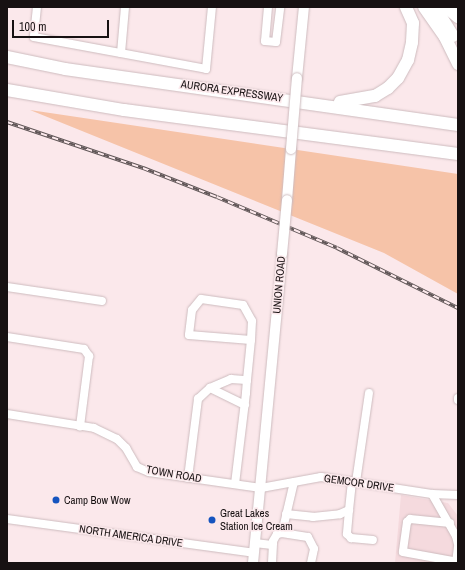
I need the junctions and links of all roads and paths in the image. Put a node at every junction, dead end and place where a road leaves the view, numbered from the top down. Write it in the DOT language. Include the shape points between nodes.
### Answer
graph roads {
  1 [pos="37,7"];
  2 [pos="125,7"];
  3 [pos="212,7"];
  4 [pos="268,7"];
  5 [pos="280,7"];
  6 [pos="304,7"];
  7 [pos="406,7"];
  8 [pos="424,7"];
  9 [pos="435,7"];
  10 [pos="446,7"];
  11 [pos="458,17"];
  12 [pos="458,46"];
  13 [pos="121,53"];
  14 [pos="7,57"];
  15 [pos="458,64"];
  16 [pos="7,90"];
  17 [pos="323,104"];
  18 [pos="458,124"];
  19 [pos="458,154"];
  20 [pos="7,287"];
  21 [pos="102,301"];
  22 [pos="7,337"];
  23 [pos="251,340"];
  24 [pos="248,380"];
  25 [pos="210,388"];
  26 [pos="369,393"];
  27 [pos="245,405"];
  28 [pos="7,414"];
  29 [pos="80,426"];
  30 [pos="188,478"];
  31 [pos="294,482"];
  32 [pos="354,482"];
  33 [pos="235,484"];
  34 [pos="260,488"];
  35 [pos="432,494"];
  36 [pos="458,495"];
  37 [pos="349,510"];
  38 [pos="286,514"];
  39 [pos="7,519"];
  40 [pos="450,523"];
  41 [pos="282,533"];
  42 [pos="373,540"];
  43 [pos="458,544"];
  44 [pos="272,545"];
  45 [pos="458,547"];
  46 [pos="254,548"];
  47 [pos="457,562"];
  48 [pos="253,563"];
  49 [pos="272,563"];
  50 [pos="311,563"];
  1 -- 13 [label="street" via="34,37"];
  2 -- 13 [label="street"];
  3 -- 13 [label="street" via="206,69"];
  4 -- 5 [label="street" via="265,41 276,42"];
  6 -- 34 [label="main road, UNION ROAD, bridge"];
  7 -- 17 [label="highway" via="413,23 412,42 408,60 398,78 375,96"];
  8 -- 15 [label="highway" via="445,37"];
  9 -- 12 [label="highway"];
  10 -- 11 [label="highway"];
  14 -- 17 [label="highway, AURORA EXPRESSWAY" via="65,69"];
  16 -- 19 [label="highway" via="124,110"];
  17 -- 18 [label="highway, AURORA EXPRESSWAY"];
  20 -- 21 [label="street"];
  22 -- 29 [label="street" via="84,349 88,356"];
  23 -- 23 [label="street" via="252,321 243,305 201,299 192,310 189,335"];
  23 -- 24 [label="street"];
  24 -- 25 [label="street" via="231,379"];
  24 -- 27 [label="street"];
  25 -- 27 [label="street"];
  25 -- 30 [label="street" via="198,399"];
  26 -- 32 [label="street"];
  27 -- 33 [label="street"];
  28 -- 29 [label="street, TOWN ROAD"];
  29 -- 30 [label="street, TOWN ROAD" via="94,428 117,439 126,448 137,467 149,472"];
  30 -- 33 [label="street, TOWN ROAD"];
  31 -- 32 [label="street, GEMCOR DRIVE" via="321,477"];
  31 -- 34 [label="street, GEMCOR DRIVE"];
  31 -- 38 [label="street"];
  32 -- 35 [label="street, GEMCOR DRIVE"];
  32 -- 37 [label="street"];
  33 -- 34 [label="street, TOWN ROAD"];
  34 -- 46 [label="main road, UNION ROAD"];
  35 -- 36 [label="street, GEMCOR DRIVE"];
  35 -- 40 [label="street"];
  37 -- 38 [label="street" via="340,514 313,517"];
  37 -- 42 [label="street" via="347,534 351,538"];
  38 -- 41 [label="street"];
  39 -- 46 [label="street, NORTH AMERICA DRIVE"];
  40 -- 43 [label="street"];
  40 -- 47 [label="street" via="410,519 407,522 403,552"];
  41 -- 44 [label="street" via="277,534"];
  41 -- 50 [label="street" via="308,537 314,549"];
  44 -- 46 [label="street, NORTH AMERICA DRIVE"];
  44 -- 49 [label="street"];
  45 -- 47 [label="street"];
  46 -- 48 [label="main road, UNION ROAD"];
}
